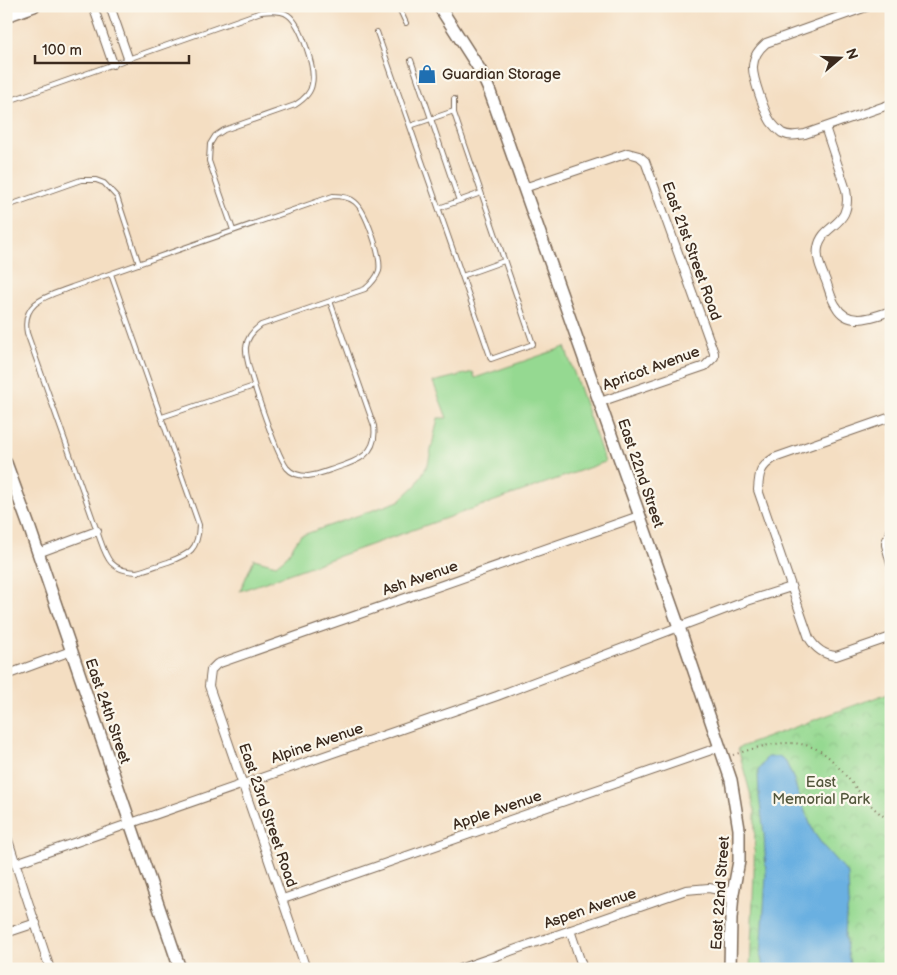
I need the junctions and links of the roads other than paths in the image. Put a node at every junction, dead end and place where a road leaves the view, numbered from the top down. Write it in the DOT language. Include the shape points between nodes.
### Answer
graph roads {
  1 [pos="34,6"];
  2 [pos="93,6"];
  3 [pos="110,6"];
  4 [pos="398,6"];
  5 [pos="439,6"];
  6 [pos="865,7"];
  7 [pos="6,16"];
  8 [pos="406,22"];
  9 [pos="377,32"];
  10 [pos="128,58"];
  11 [pos="411,60"];
  12 [pos="113,64"];
  13 [pos="454,99"];
  14 [pos="6,102"];
  15 [pos="891,104"];
  16 [pos="454,111"];
  17 [pos="431,119"];
  18 [pos="410,126"];
  19 [pos="825,127"];
  20 [pos="524,188"];
  21 [pos="481,193"];
  22 [pos="459,201"];
  23 [pos="6,205"];
  24 [pos="439,208"];
  25 [pos="232,230"];
  26 [pos="504,261"];
  27 [pos="139,264"];
  28 [pos="111,274"];
  29 [pos="462,276"];
  30 [pos="330,302"];
  31 [pos="891,311"];
  32 [pos="711,361"];
  33 [pos="254,386"];
  34 [pos="600,402"];
  35 [pos="162,417"];
  36 [pos="891,417"];
  37 [pos="6,463"];
  38 [pos="640,516"];
  39 [pos="97,531"];
  40 [pos="891,531"];
  41 [pos="38,553"];
  42 [pos="891,564"];
  43 [pos="791,587"];
  44 [pos="679,627"];
  45 [pos="891,638"];
  46 [pos="72,651"];
  47 [pos="211,670"];
  48 [pos="6,675"];
  49 [pos="722,753"];
  50 [pos="242,783"];
  51 [pos="131,823"];
  52 [pos="6,834"];
  53 [pos="16,863"];
  54 [pos="733,893"];
  55 [pos="283,899"];
  56 [pos="36,923"];
  57 [pos="570,930"];
  58 [pos="6,933"];
  59 [pos="50,969"];
  60 [pos="180,969"];
  61 [pos="306,969"];
  62 [pos="459,969"];
  63 [pos="583,969"];
  64 [pos="730,969"];
  1 -- 7 [label="street"];
  2 -- 12 [label="street"];
  3 -- 10 [label="street"];
  4 -- 8 [label="lane"];
  5 -- 20 [label="street, East 22nd Street" via="480,70"];
  6 -- 19 [label="street" via="775,39 756,54 753,73 772,124 788,135 796,136"];
  9 -- 18 [label="lane"];
  10 -- 12 [label="lane"];
  10 -- 25 [label="lane" via="262,12 283,12 298,26 313,72 310,92 295,104 224,130 210,144 209,161"];
  11 -- 17 [label="lane"];
  12 -- 14 [label="lane"];
  13 -- 16 [label="lane"];
  15 -- 19 [label="street"];
  16 -- 17 [label="lane"];
  16 -- 21 [label="lane"];
  17 -- 18 [label="lane"];
  17 -- 22 [label="lane"];
  18 -- 24 [label="lane"];
  19 -- 31 [label="street" via="848,200 844,216 820,241 818,257 825,279 836,306 848,317 868,319"];
  20 -- 32 [label="street, East 21st Street Road" via="628,153 639,156 644,161 714,353"];
  20 -- 34 [label="street, East 22nd Street"];
  21 -- 22 [label="lane"];
  21 -- 26 [label="lane"];
  22 -- 24 [label="lane"];
  23 -- 27 [label="lane" via="81,180 104,183 116,197"];
  24 -- 29 [label="lane"];
  25 -- 27 [label="lane"];
  25 -- 30 [label="lane" via="333,196 357,203 375,244 379,270 365,289"];
  26 -- 29 [label="lane"];
  26 -- 29 [label="lane" via="533,344 491,359"];
  27 -- 28 [label="lane"];
  28 -- 35 [label="lane"];
  28 -- 39 [label="lane" via="45,297 29,310 26,325"];
  30 -- 33 [label="lane" via="254,330 246,352"];
  30 -- 33 [label="lane" via="374,426 373,445 365,455 313,475 292,472 280,457"];
  32 -- 34 [label="street, Apricot Avenue" via="705,366"];
  33 -- 35 [label="lane"];
  34 -- 38 [label="street, East 22nd Street"];
  35 -- 39 [label="lane" via="200,525 195,546 184,556 130,572 110,562"];
  36 -- 43 [label="street" via="774,458 761,469 758,490"];
  37 -- 41 [label="street, East 24th Street"];
  38 -- 44 [label="street, East 22nd Street"];
  38 -- 47 [label="street, Ash Avenue" via="217,664"];
  39 -- 41 [label="street"];
  40 -- 42 [label="street" via="886,545"];
  41 -- 46 [label="street, East 24th Street"];
  43 -- 44 [label="street, Alpine Avenue"];
  43 -- 45 [label="street" via="809,638 820,651 836,656"];
  44 -- 49 [label="street, East 22nd Street"];
  44 -- 50 [label="street, Alpine Avenue" via="498,696"];
  46 -- 48 [label="street"];
  46 -- 51 [label="street, East 24th Street"];
  47 -- 50 [label="street, East 23rd Street Road" via="209,686"];
  49 -- 54 [label="street, East 22nd Street" via="731,780 739,829 739,860"];
  49 -- 55 [label="street, Apple Avenue"];
  50 -- 51 [label="street, Alpine Avenue"];
  50 -- 55 [label="street, East 23rd Street Road"];
  51 -- 53 [label="street, Alpine Avenue"];
  51 -- 60 [label="street, East 24th Street"];
  52 -- 53 [label="street"];
  53 -- 56 [label="street"];
  54 -- 57 [label="street, Aspen Avenue" via="709,888 686,890"];
  54 -- 64 [label="street, East 22nd Street"];
  55 -- 61 [label="street, East 23rd Street Road"];
  56 -- 58 [label="street"];
  56 -- 59 [label="street"];
  57 -- 62 [label="street, Aspen Avenue"];
  57 -- 63 [label="street"];
}
